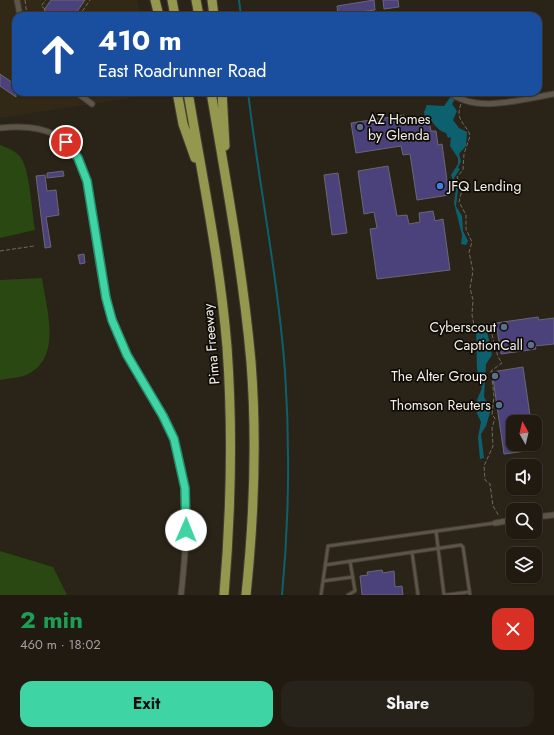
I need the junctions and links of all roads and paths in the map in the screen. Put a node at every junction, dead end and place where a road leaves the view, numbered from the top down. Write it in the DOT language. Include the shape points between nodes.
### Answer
graph roads {
  1 [pos="17,0"];
  2 [pos="25,0"];
  3 [pos="46,0"];
  4 [pos="90,0"];
  5 [pos="156,0"];
  6 [pos="172,0"];
  7 [pos="196,0"];
  8 [pos="212,0"];
  9 [pos="45,9"];
  10 [pos="19,12"];
  11 [pos="26,12"];
  12 [pos="82,12"];
  13 [pos="158,12"];
  14 [pos="174,12"];
  15 [pos="198,12"];
  16 [pos="214,12"];
  17 [pos="554,94"];
  18 [pos="81,96"];
  19 [pos="178,96"];
  20 [pos="189,96"];
  21 [pos="212,96"];
  22 [pos="222,96"];
  23 [pos="454,96"];
  24 [pos="540,96"];
  25 [pos="542,96"];
  26 [pos="461,100"];
  27 [pos="92,104"];
  28 [pos="0,128"];
  29 [pos="226,181"];
  30 [pos="204,188"];
  31 [pos="34,246"];
  32 [pos="0,251"];
  33 [pos="554,514"];
  34 [pos="499,516"];
  35 [pos="542,516"];
  36 [pos="506,521"];
  37 [pos="495,522"];
  38 [pos="436,531"];
  39 [pos="438,548"];
  40 [pos="412,552"];
  41 [pos="350,561"];
  42 [pos="325,565"];
  43 [pos="353,577"];
  44 [pos="323,581"];
  45 [pos="470,593"];
  46 [pos="181,595"];
  47 [pos="224,595"];
  48 [pos="246,595"];
  49 [pos="321,595"];
  50 [pos="348,595"];
  51 [pos="418,595"];
  52 [pos="445,595"];
  1 -- 10 [label="street"];
  2 -- 11 [label="path"];
  3 -- 9 [label="path" via="41,6"];
  4 -- 12 [label="path"];
  5 -- 13 [label="highway"];
  6 -- 14 [label="highway"];
  7 -- 15 [label="highway"];
  8 -- 16 [label="highway"];
  17 -- 25 [label="street"];
  18 -- 27 [label="street"];
  19 -- 30 [label="highway" via="183,124"];
  20 -- 30 [label="highway, Pima Freeway"];
  21 -- 29 [label="highway"];
  22 -- 29 [label="highway"];
  23 -- 26 [label="street"];
  24 -- 26 [label="street" via="482,104"];
  26 -- 34 [label="path" via="460,120 470,133 470,140 464,154 463,170 457,177 462,190 459,202 466,215 466,231 472,242 469,252 473,271 470,288 473,300 472,315 474,325 490,327 502,363 491,371 494,396 492,415 495,418 492,428 493,446 484,466 493,506"];
  28 -- 46 [label="street" via="28,127 51,132 66,142 82,166 87,181 106,298 112,320 127,355 169,426 180,462 186,501"];
  29 -- 48 [label="highway" via="251,362 253,494"];
  30 -- 47 [label="highway, Pima Freeway" via="227,346 230,397 231,484"];
  31 -- 32 [label="path"];
  33 -- 35 [label="street"];
  36 -- 37 [label="street"];
  37 -- 38 [label="lane"];
  38 -- 39 [label="lane"];
  38 -- 42 [label="lane" via="328,546"];
  39 -- 40 [label="lane"];
  39 -- 45 [label="lane" via="461,545 463,547"];
  39 -- 52 [label="lane"];
  40 -- 41 [label="lane"];
  40 -- 51 [label="lane"];
  41 -- 42 [label="lane"];
  41 -- 43 [label="lane"];
  42 -- 44 [label="lane"];
  43 -- 44 [label="lane"];
  43 -- 50 [label="lane" via="355,591"];
  44 -- 49 [label="lane"];
  45 -- 52 [label="lane"];
}
